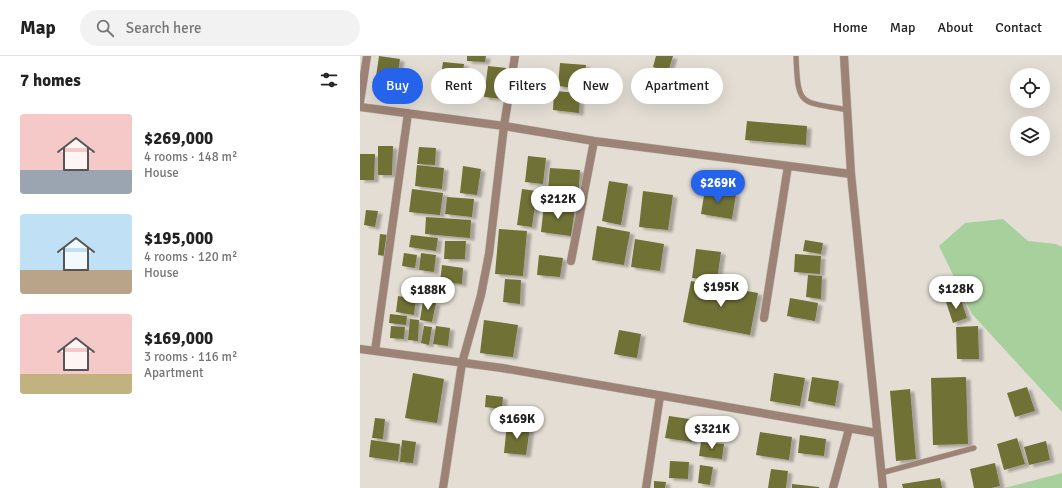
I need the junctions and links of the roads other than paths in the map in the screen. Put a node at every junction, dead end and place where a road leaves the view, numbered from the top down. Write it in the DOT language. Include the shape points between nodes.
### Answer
graph roads {
  1 [pos="367,56"];
  2 [pos="515,56"];
  3 [pos="796,56"];
  4 [pos="844,56"];
  5 [pos="360,102"];
  6 [pos="360,107"];
  7 [pos="848,110"];
  8 [pos="408,114"];
  9 [pos="504,126"];
  10 [pos="594,142"];
  11 [pos="788,166"];
  12 [pos="851,174"];
  13 [pos="571,261"];
  14 [pos="764,318"];
  15 [pos="360,349"];
  16 [pos="375,351"];
  17 [pos="462,363"];
  18 [pos="660,396"];
  19 [pos="850,429"];
  20 [pos="877,433"];
  21 [pos="974,448"];
  22 [pos="881,473"];
  23 [pos="443,488"];
  24 [pos="646,488"];
  25 [pos="833,488"];
  26 [pos="883,488"];
  1 -- 5 [label="street"];
  2 -- 9 [label="street"];
  3 -- 7 [label="lane" via="797,87 800,96 809,103"];
  4 -- 7 [label="street"];
  6 -- 8 [label="street"];
  7 -- 12 [label="street"];
  8 -- 9 [label="street"];
  8 -- 16 [label="street"];
  9 -- 10 [label="street"];
  9 -- 17 [label="street" via="489,254 481,295"];
  10 -- 11 [label="street"];
  10 -- 13 [label="street"];
  11 -- 12 [label="street"];
  11 -- 14 [label="street"];
  12 -- 20 [label="street"];
  15 -- 16 [label="street"];
  16 -- 17 [label="street"];
  17 -- 18 [label="street"];
  17 -- 23 [label="street"];
  18 -- 19 [label="street"];
  18 -- 24 [label="street"];
  19 -- 20 [label="street"];
  19 -- 25 [label="street"];
  20 -- 22 [label="street"];
  21 -- 22 [label="lane"];
  22 -- 26 [label="street"];
}
